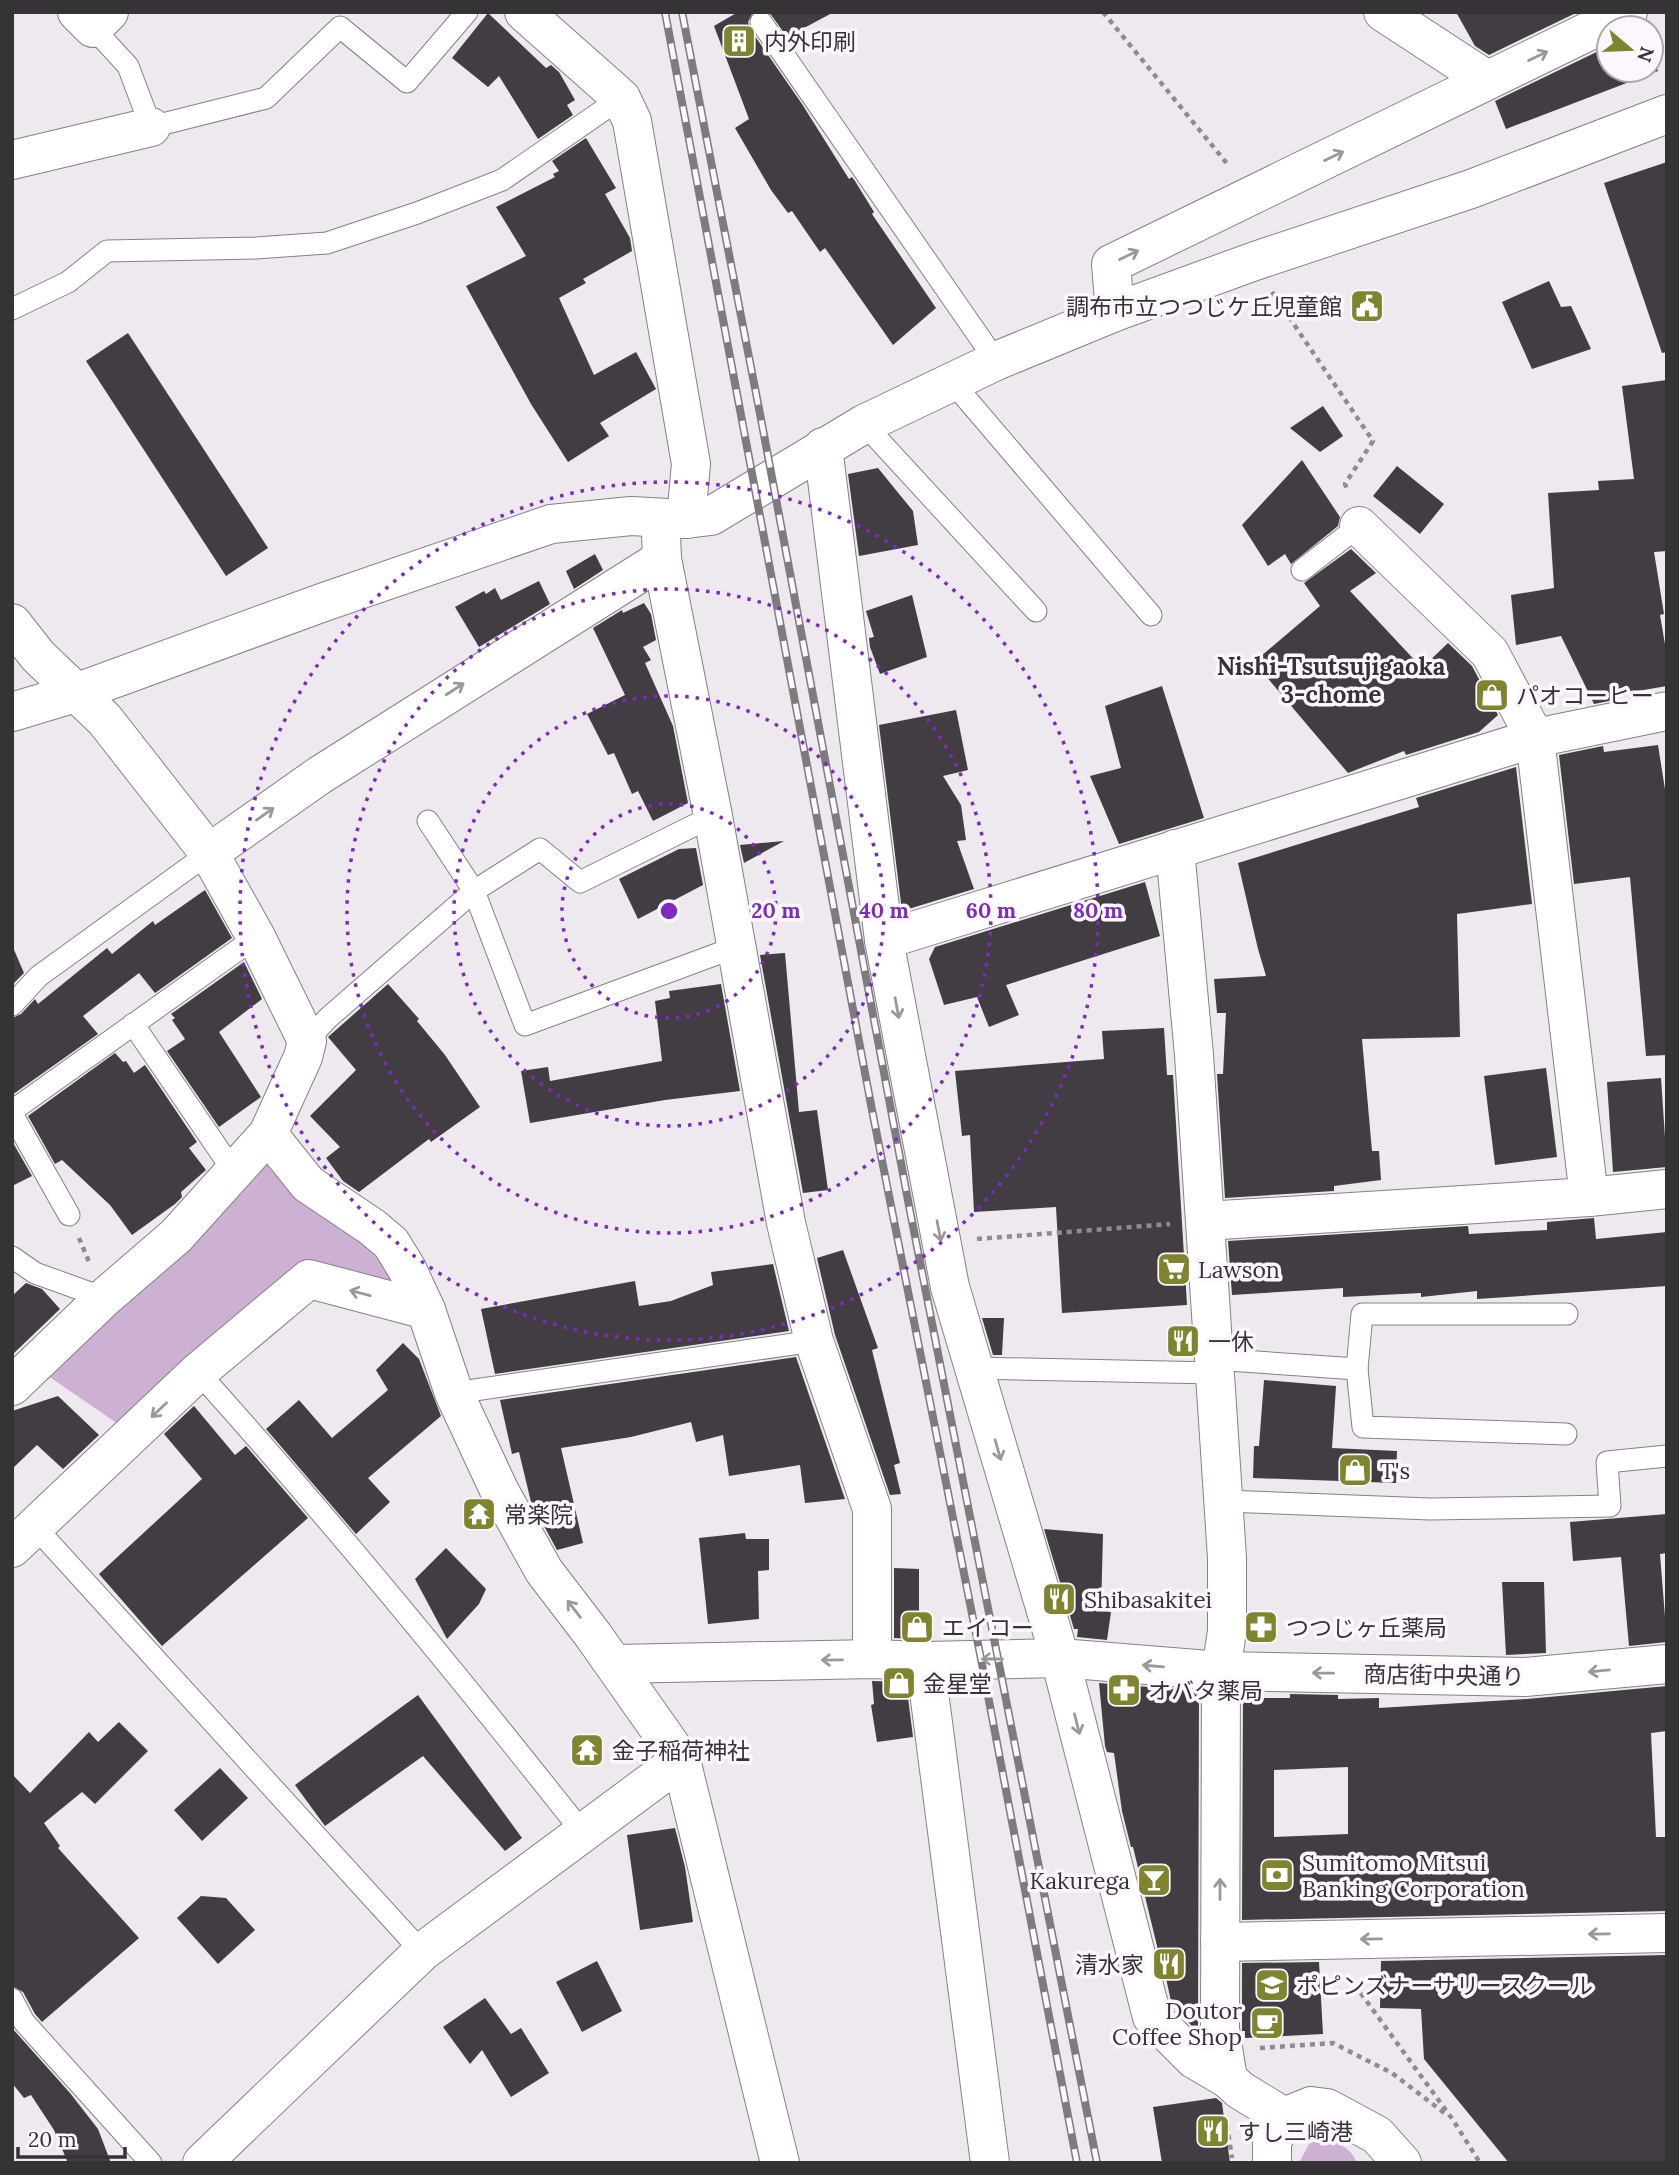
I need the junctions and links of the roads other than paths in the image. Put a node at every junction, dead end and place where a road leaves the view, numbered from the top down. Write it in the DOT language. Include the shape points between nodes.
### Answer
graph roads {
  1 [pos="467,12"];
  2 [pos="524,12"];
  3 [pos="1383,12"];
  4 [pos="1628,12"];
  5 [pos="93,18"];
  6 [pos="761,22"];
  7 [pos="1487,80"];
  8 [pos="621,98"];
  9 [pos="1667,114"];
  10 [pos="151,127"];
  11 [pos="12,159"];
  12 [pos="12,309"];
  13 [pos="1115,312"];
  14 [pos="996,362"];
  15 [pos="953,383"];
  16 [pos="864,424"];
  17 [pos="824,447"];
  18 [pos="673,518"];
  19 [pos="1359,526"];
  20 [pos="662,559"];
  21 [pos="1302,570"];
  22 [pos="1036,611"];
  23 [pos="1151,615"];
  24 [pos="12,623"];
  25 [pos="75,693"];
  26 [pos="1667,711"];
  27 [pos="12,712"];
  28 [pos="1535,738"];
  29 [pos="713,816"];
  30 [pos="428,821"];
  31 [pos="1175,849"];
  32 [pos="209,853"];
  33 [pos="474,891"];
  34 [pos="256,937"];
  35 [pos="884,940"];
  36 [pos="736,947"];
  37 [pos="12,1005"];
  38 [pos="133,1024"];
  39 [pos="307,1041"];
  40 [pos="12,1112"];
  41 [pos="268,1134"];
  42 [pos="234,1172"];
  43 [pos="1667,1189"];
  44 [pos="1589,1197"];
  45 [pos="69,1215"];
  46 [pos="1205,1221"];
  47 [pos="12,1257"];
  48 [pos="104,1298"];
  49 [pos="426,1310"];
  50 [pos="1567,1314"];
  51 [pos="814,1341"];
  52 [pos="1213,1366"];
  53 [pos="974,1368"];
  54 [pos="1357,1369"];
  55 [pos="198,1372"];
  56 [pos="12,1385"];
  57 [pos="454,1393"];
  58 [pos="1566,1434"];
  59 [pos="1667,1456"];
  60 [pos="1224,1501"];
  61 [pos="24,1538"];
  62 [pos="1060,1658"];
  63 [pos="872,1659"];
  64 [pos="925,1661"];
  65 [pos="614,1664"];
  66 [pos="1667,1664"];
  67 [pos="1221,1671"];
  68 [pos="681,1759"];
  69 [pos="583,1833"];
  70 [pos="1667,1933"];
  71 [pos="1220,1942"];
  72 [pos="422,1952"];
  73 [pos="12,1999"];
  74 [pos="1241,2070"];
  75 [pos="1284,2117"];
  76 [pos="151,2163"];
  77 [pos="202,2163"];
  78 [pos="780,2163"];
  79 [pos="990,2163"];
  80 [pos="1272,2163"];
  81 [pos="1402,2163"];
  1 -- 10 [label="lane" via="407,82 340,27 266,98"];
  2 -- 8 [label="street"];
  3 -- 7 [label="street"];
  7 -- 4 [label="street, one-way"];
  5 -- 10 [label="lane" via="128,66"];
  6 -- 14 [label="lane"];
  13 -- 7 [label="street, one-way" via="1111,264"];
  8 -- 12 [label="lane" via="502,180 417,213 327,243 107,251 68,282"];
  8 -- 18 [label="street" via="632,121 691,464"];
  9 -- 13 [label="street"];
  10 -- 11 [label="street"];
  13 -- 14 [label="street"];
  14 -- 15 [label="street"];
  15 -- 16 [label="street"];
  15 -- 23 [label="lane"];
  16 -- 17 [label="street"];
  16 -- 22 [label="lane"];
  17 -- 18 [label="street" via="711,516"];
  17 -- 35 [label="street"];
  18 -- 20 [label="street"];
  18 -- 25 [label="street" via="631,516 551,524"];
  19 -- 21 [label="lane"];
  19 -- 28 [label="street" via="1490,653"];
  20 -- 29 [label="street"];
  32 -- 20 [label="street, one-way" via="320,775"];
  24 -- 25 [label="street"];
  25 -- 27 [label="street"];
  25 -- 32 [label="street" via="105,720"];
  26 -- 28 [label="street"];
  28 -- 31 [label="street"];
  28 -- 44 [label="street"];
  29 -- 33 [label="lane" via="580,882 540,849"];
  29 -- 36 [label="street"];
  30 -- 33 [label="lane"];
  31 -- 35 [label="street"];
  31 -- 46 [label="street"];
  32 -- 34 [label="street"];
  32 -- 37 [label="lane" via="39,976"];
  33 -- 36 [label="lane" via="525,1026"];
  33 -- 39 [label="lane"];
  34 -- 38 [label="lane"];
  34 -- 39 [label="street"];
  35 -- 53 [label="street, one-way" via="950,1287"];
  36 -- 51 [label="street" via="786,1223"];
  38 -- 40 [label="lane"];
  38 -- 42 [label="lane"];
  39 -- 41 [label="street"];
  40 -- 45 [label="lane"];
  41 -- 42 [label="street"];
  41 -- 49 [label="street" via="308,1184 391,1243"];
  42 -- 48 [label="street" via="176,1236"];
  43 -- 44 [label="street"];
  44 -- 46 [label="street"];
  46 -- 52 [label="street"];
  47 -- 48 [label="lane" via="35,1273"];
  48 -- 56 [label="street"];
  49 -- 55 [label="street, one-way" via="309,1279"];
  49 -- 57 [label="street"];
  50 -- 54 [label="lane" via="1362,1314"];
  51 -- 57 [label="lane"];
  51 -- 63 [label="street" via="872,1508"];
  52 -- 53 [label="lane"];
  52 -- 54 [label="lane"];
  52 -- 60 [label="street"];
  53 -- 62 [label="street, one-way"];
  54 -- 58 [label="lane" via="1363,1427"];
  55 -- 61 [label="street, one-way"];
  55 -- 69 [label="lane" via="295,1480"];
  65 -- 57 [label="street, one-way" via="544,1571 500,1492"];
  59 -- 60 [label="lane" via="1607,1462 1610,1506 1430,1509"];
  60 -- 67 [label="street" via="1227,1632"];
  61 -- 72 [label="lane"];
  62 -- 64 [label="street, 商店街中央通り, one-way"];
  67 -- 62 [label="street, 商店街中央通り, one-way"];
  62 -- 74 [label="street, one-way" via="1152,2017 1194,2059"];
  63 -- 64 [label="street, 商店街中央通り"];
  63 -- 65 [label="street, 商店街中央通り, one-way"];
  64 -- 79 [label="street"];
  65 -- 68 [label="street"];
  66 -- 67 [label="street, 商店街中央通り, one-way" via="1525,1676"];
  71 -- 67 [label="street, one-way"];
  68 -- 69 [label="street"];
  68 -- 78 [label="street"];
  69 -- 72 [label="street"];
  70 -- 71 [label="street, one-way"];
  71 -- 74 [label="street" via="1220,2029"];
  72 -- 77 [label="street"];
  73 -- 76 [label="lane" via="24,2022"];
  74 -- 75 [label="street" via="1241,2090"];
  75 -- 80 [label="street" via="1272,2142"];
  75 -- 81 [label="street" via="1311,2106 1327,2108 1377,2135"];
}
